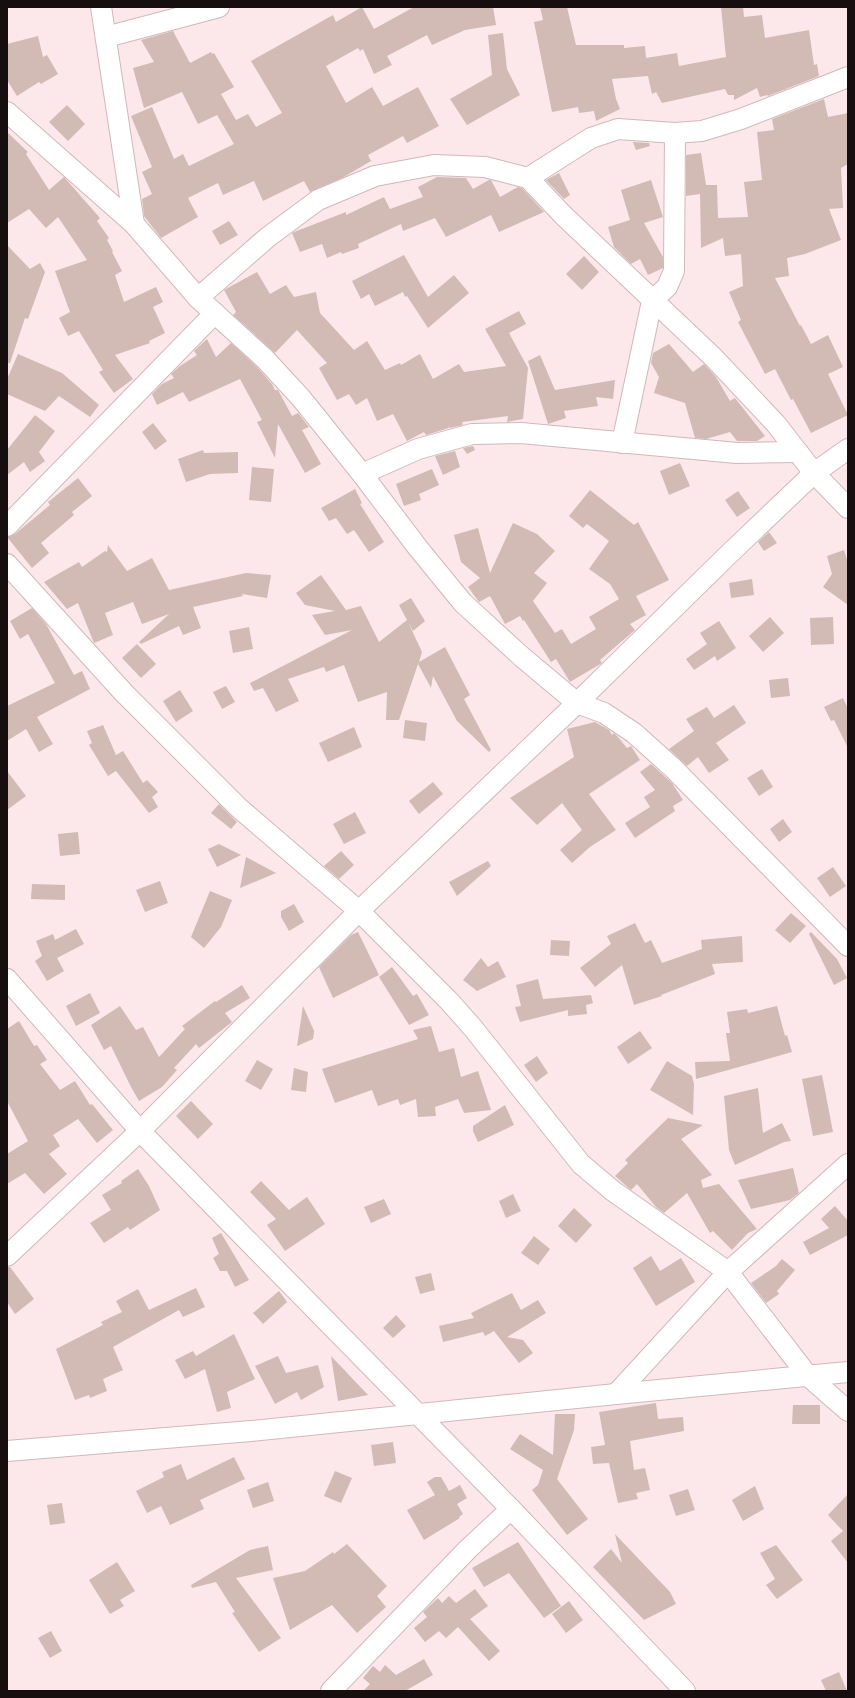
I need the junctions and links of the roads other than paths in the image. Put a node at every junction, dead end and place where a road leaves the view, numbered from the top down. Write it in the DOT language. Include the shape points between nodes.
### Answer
graph roads {
  1 [pos="101,7"];
  2 [pos="219,7"];
  3 [pos="106,37"];
  4 [pos="848,77"];
  5 [pos="7,112"];
  6 [pos="675,133"];
  7 [pos="528,178"];
  8 [pos="134,224"];
  9 [pos="198,298"];
  10 [pos="652,300"];
  11 [pos="215,313"];
  12 [pos="622,443"];
  13 [pos="848,449"];
  14 [pos="798,452"];
  15 [pos="814,473"];
  16 [pos="362,474"];
  17 [pos="848,508"];
  18 [pos="7,526"];
  19 [pos="7,564"];
  20 [pos="577,703"];
  21 [pos="359,910"];
  22 [pos="848,946"];
  23 [pos="7,979"];
  24 [pos="140,1131"];
  25 [pos="848,1164"];
  26 [pos="7,1256"];
  27 [pos="728,1272"];
  28 [pos="848,1372"];
  29 [pos="808,1376"];
  30 [pos="616,1394"];
  31 [pos="848,1412"];
  32 [pos="417,1415"];
  33 [pos="7,1451"];
  34 [pos="511,1509"];
  35 [pos="331,1691"];
  36 [pos="685,1691"];
  1 -- 3 [label="street"];
  2 -- 3 [label="street"];
  3 -- 8 [label="street"];
  4 -- 6 [label="street" via="741,119 702,130"];
  5 -- 8 [label="street"];
  6 -- 7 [label="street" via="618,129 591,138"];
  6 -- 10 [label="street" via="674,272 668,287"];
  7 -- 9 [label="street" via="485,167 434,165 375,176 318,200 268,237"];
  7 -- 10 [label="street"];
  8 -- 9 [label="street"];
  9 -- 11 [label="street"];
  10 -- 12 [label="street"];
  10 -- 14 [label="street" via="714,358 776,424"];
  11 -- 16 [label="street" via="301,398"];
  11 -- 18 [label="street"];
  12 -- 14 [label="street" via="737,453"];
  12 -- 16 [label="street" via="521,433 472,434 418,448"];
  13 -- 15 [label="street"];
  14 -- 15 [label="street"];
  15 -- 17 [label="street"];
  15 -- 20 [label="street"];
  16 -- 20 [label="street" via="463,603"];
  19 -- 21 [label="street" via="124,693 234,803"];
  20 -- 21 [label="street"];
  20 -- 22 [label="street" via="604,713 634,733 673,768"];
  21 -- 24 [label="street"];
  21 -- 27 [label="street" via="473,1028 581,1164 613,1191"];
  23 -- 24 [label="street"];
  24 -- 26 [label="street"];
  24 -- 32 [label="street"];
  25 -- 27 [label="street"];
  27 -- 29 [label="street"];
  27 -- 30 [label="street"];
  28 -- 29 [label="street"];
  29 -- 30 [label="street"];
  29 -- 31 [label="street"];
  30 -- 32 [label="street"];
  32 -- 33 [label="street"];
  32 -- 34 [label="street"];
  34 -- 35 [label="street" via="468,1549"];
  34 -- 36 [label="street"];
}
